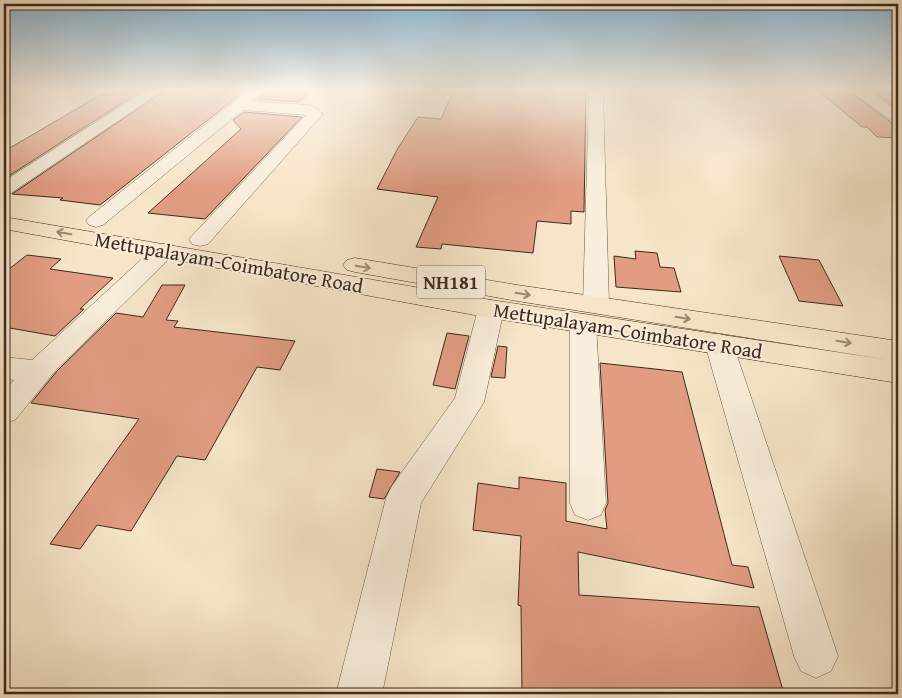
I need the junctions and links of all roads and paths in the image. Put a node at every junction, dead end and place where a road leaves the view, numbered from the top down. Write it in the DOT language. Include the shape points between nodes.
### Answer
graph roads {
  1 [pos="108,122"];
  2 [pos="218,122"];
  3 [pos="308,122"];
  4 [pos="595,122"];
  5 [pos="4,189"];
  6 [pos="4,207"];
  7 [pos="96,221"];
  8 [pos="4,223"];
  9 [pos="200,239"];
  10 [pos="164,251"];
  11 [pos="491,309"];
  12 [pos="589,314"];
  13 [pos="719,344"];
  14 [pos="898,351"];
  15 [pos="4,368"];
  16 [pos="38,372"];
  17 [pos="898,372"];
  18 [pos="4,411"];
  19 [pos="588,503"];
  20 [pos="816,656"];
  21 [pos="359,694"];
  1 -- 5 [label="street"];
  2 -- 7 [label="street"];
  3 -- 9 [label="street"];
  4 -- 12 [label="street"];
  6 -- 7 [label="highway, NH181"];
  7 -- 9 [label="highway, NH181"];
  10 -- 8 [label="highway, Mettupalayam-Coimbatore Road / NH181, one-way"];
  9 -- 12 [label="highway, NH181, one-way"];
  10 -- 11 [label="highway, Mettupalayam-Coimbatore Road / NH181"];
  10 -- 16 [label="street"];
  11 -- 12 [label="highway, Mettupalayam-Coimbatore Road / NH181"];
  11 -- 21 [label="street" via="469,402 404,498"];
  12 -- 13 [label="highway, Mettupalayam-Coimbatore Road / NH181"];
  12 -- 14 [label="highway, NH181, one-way"];
  12 -- 19 [label="street"];
  13 -- 17 [label="highway, Mettupalayam-Coimbatore Road / NH181"];
  13 -- 20 [label="street"];
  15 -- 16 [label="street"];
  16 -- 18 [label="street"];
}
